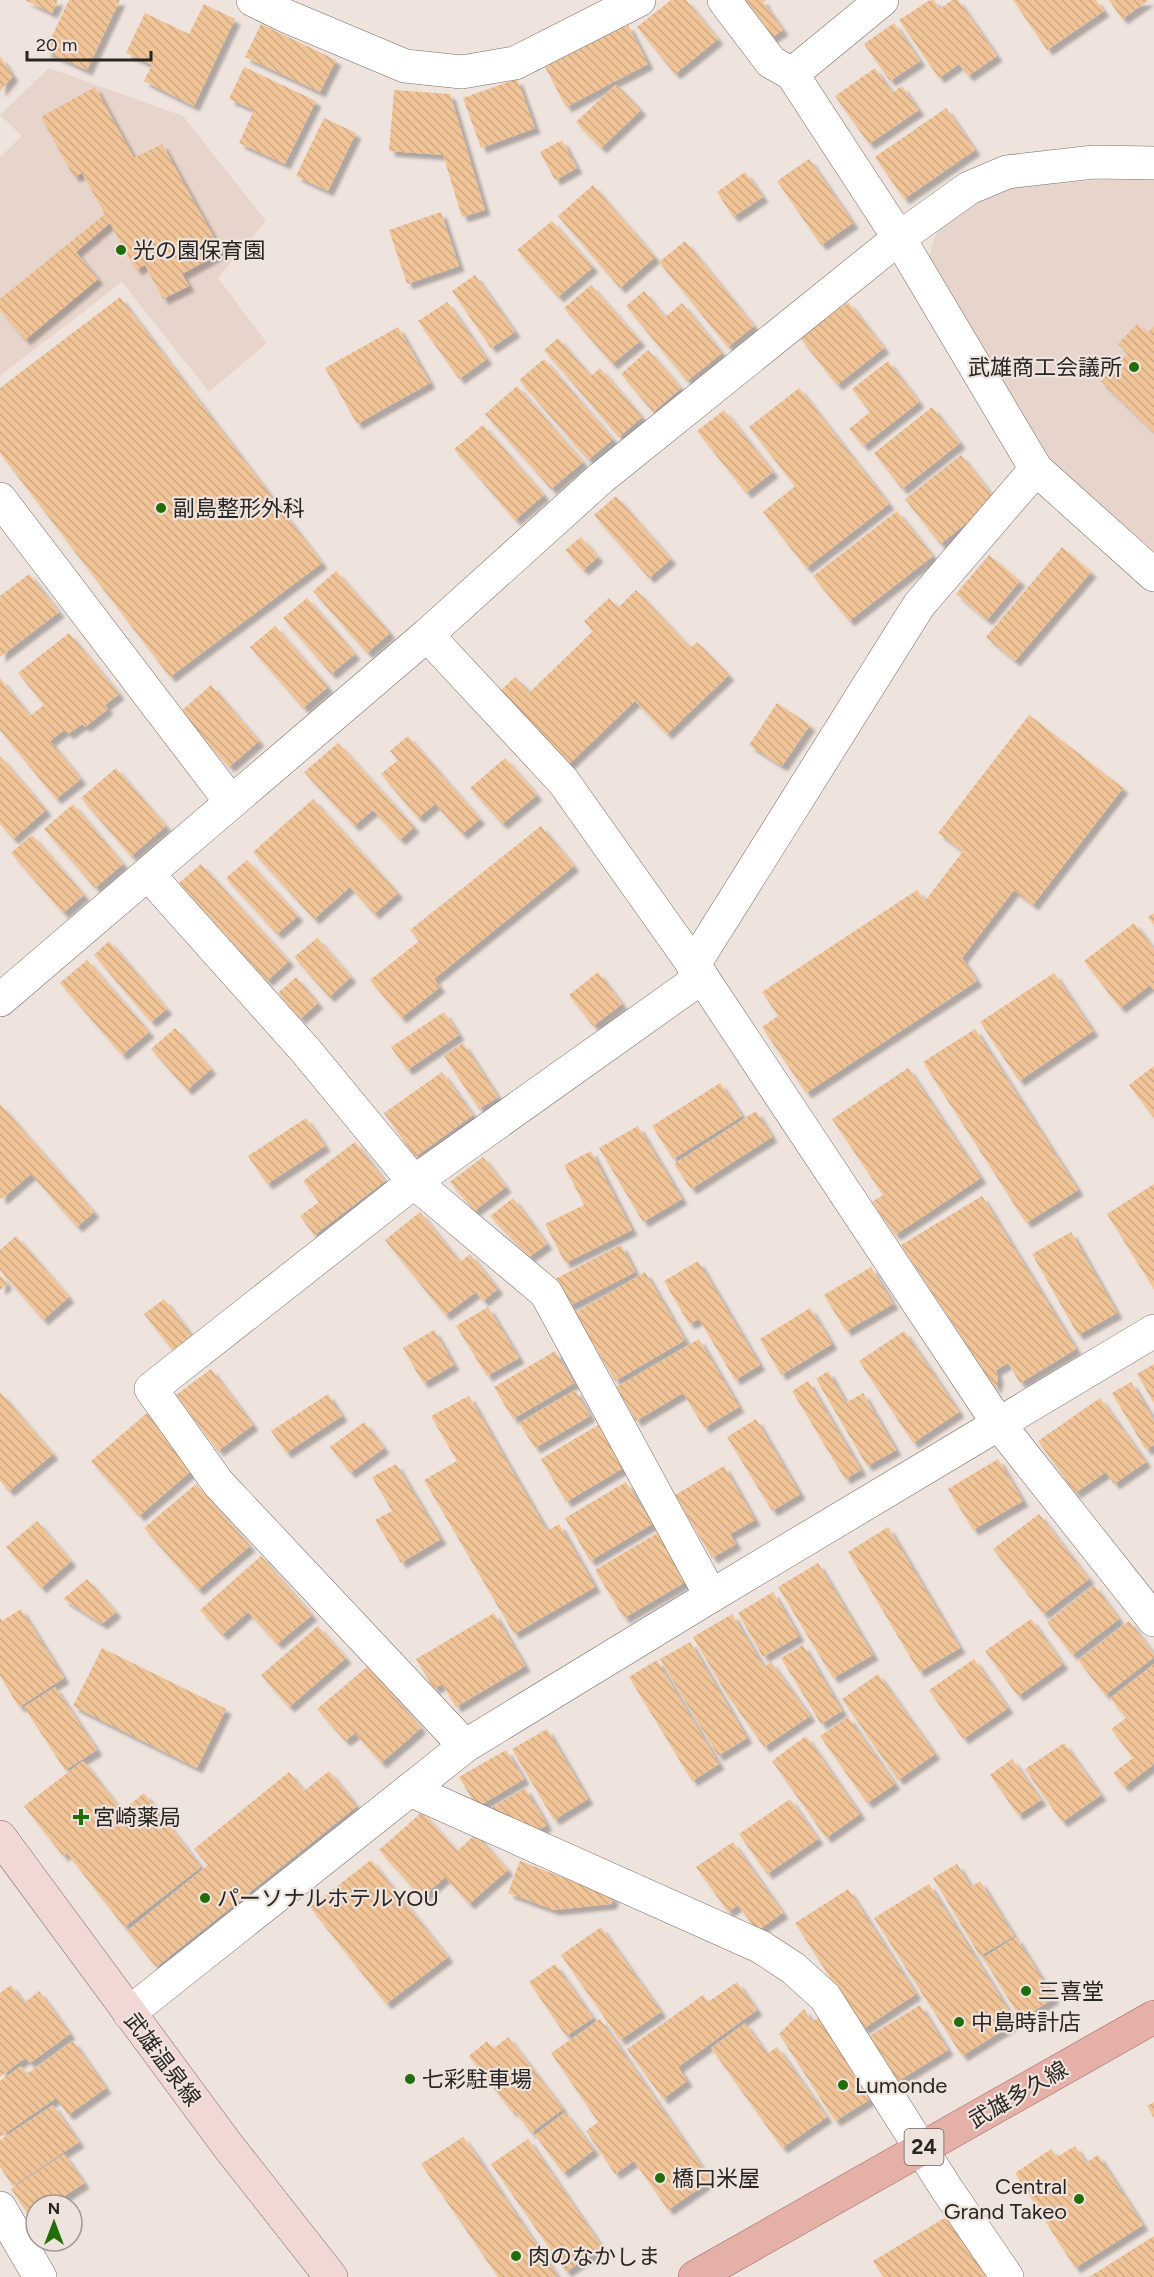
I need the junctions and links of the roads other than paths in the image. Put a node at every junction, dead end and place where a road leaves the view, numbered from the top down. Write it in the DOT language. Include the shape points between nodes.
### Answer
graph roads {
  1 [pos="253,0"];
  2 [pos="639,0"];
  3 [pos="724,0"];
  4 [pos="871,3"];
  5 [pos="792,74"];
  6 [pos="1154,163"];
  7 [pos="899,238"];
  8 [pos="1036,469"];
  9 [pos="0,499"];
  10 [pos="1154,575"];
  11 [pos="427,635"];
  12 [pos="231,802"];
  13 [pos="148,874"];
  14 [pos="698,972"];
  15 [pos="0,1000"];
  16 [pos="414,1182"];
  17 [pos="1154,1331"];
  18 [pos="998,1423"];
  19 [pos="711,1596"];
  20 [pos="1154,1619"];
  21 [pos="465,1746"];
  22 [pos="410,1790"];
  23 [pos="0,1837"];
  24 [pos="129,2013"];
  25 [pos="1154,2017"];
  26 [pos="921,2148"];
  27 [pos="0,2208"];
  28 [pos="40,2277"];
  29 [pos="331,2277"];
  30 [pos="695,2277"];
  31 [pos="1007,2277"];
  1 -- 2 [label="street" via="405,66 462,72 515,63"];
  3 -- 5 [label="street" via="771,62"];
  4 -- 5 [label="street"];
  5 -- 7 [label="street"];
  6 -- 7 [label="street" via="1094,162 1006,172 969,188"];
  7 -- 8 [label="street"];
  7 -- 11 [label="street" via="601,478"];
  8 -- 10 [label="street"];
  8 -- 14 [label="street" via="919,605"];
  9 -- 12 [label="street"];
  11 -- 12 [label="street"];
  11 -- 14 [label="street" via="563,782"];
  12 -- 13 [label="street"];
  13 -- 15 [label="street"];
  13 -- 16 [label="street" via="306,1051"];
  14 -- 16 [label="street"];
  14 -- 18 [label="street"];
  16 -- 19 [label="street" via="546,1293"];
  16 -- 21 [label="street" via="151,1389 218,1483"];
  17 -- 18 [label="street"];
  18 -- 19 [label="street"];
  18 -- 20 [label="street"];
  19 -- 21 [label="street"];
  21 -- 22 [label="street"];
  22 -- 24 [label="street"];
  22 -- 26 [label="street" via="761,1947 794,1968 825,1997"];
  23 -- 24 [label="main road, 武雄温泉線"];
  24 -- 29 [label="main road, 武雄温泉線"];
  25 -- 26 [label="main road, 武雄多久線 / 24"];
  26 -- 30 [label="main road, 武雄多久線 / 24"];
  26 -- 31 [label="street"];
  27 -- 28 [label="street"];
}
